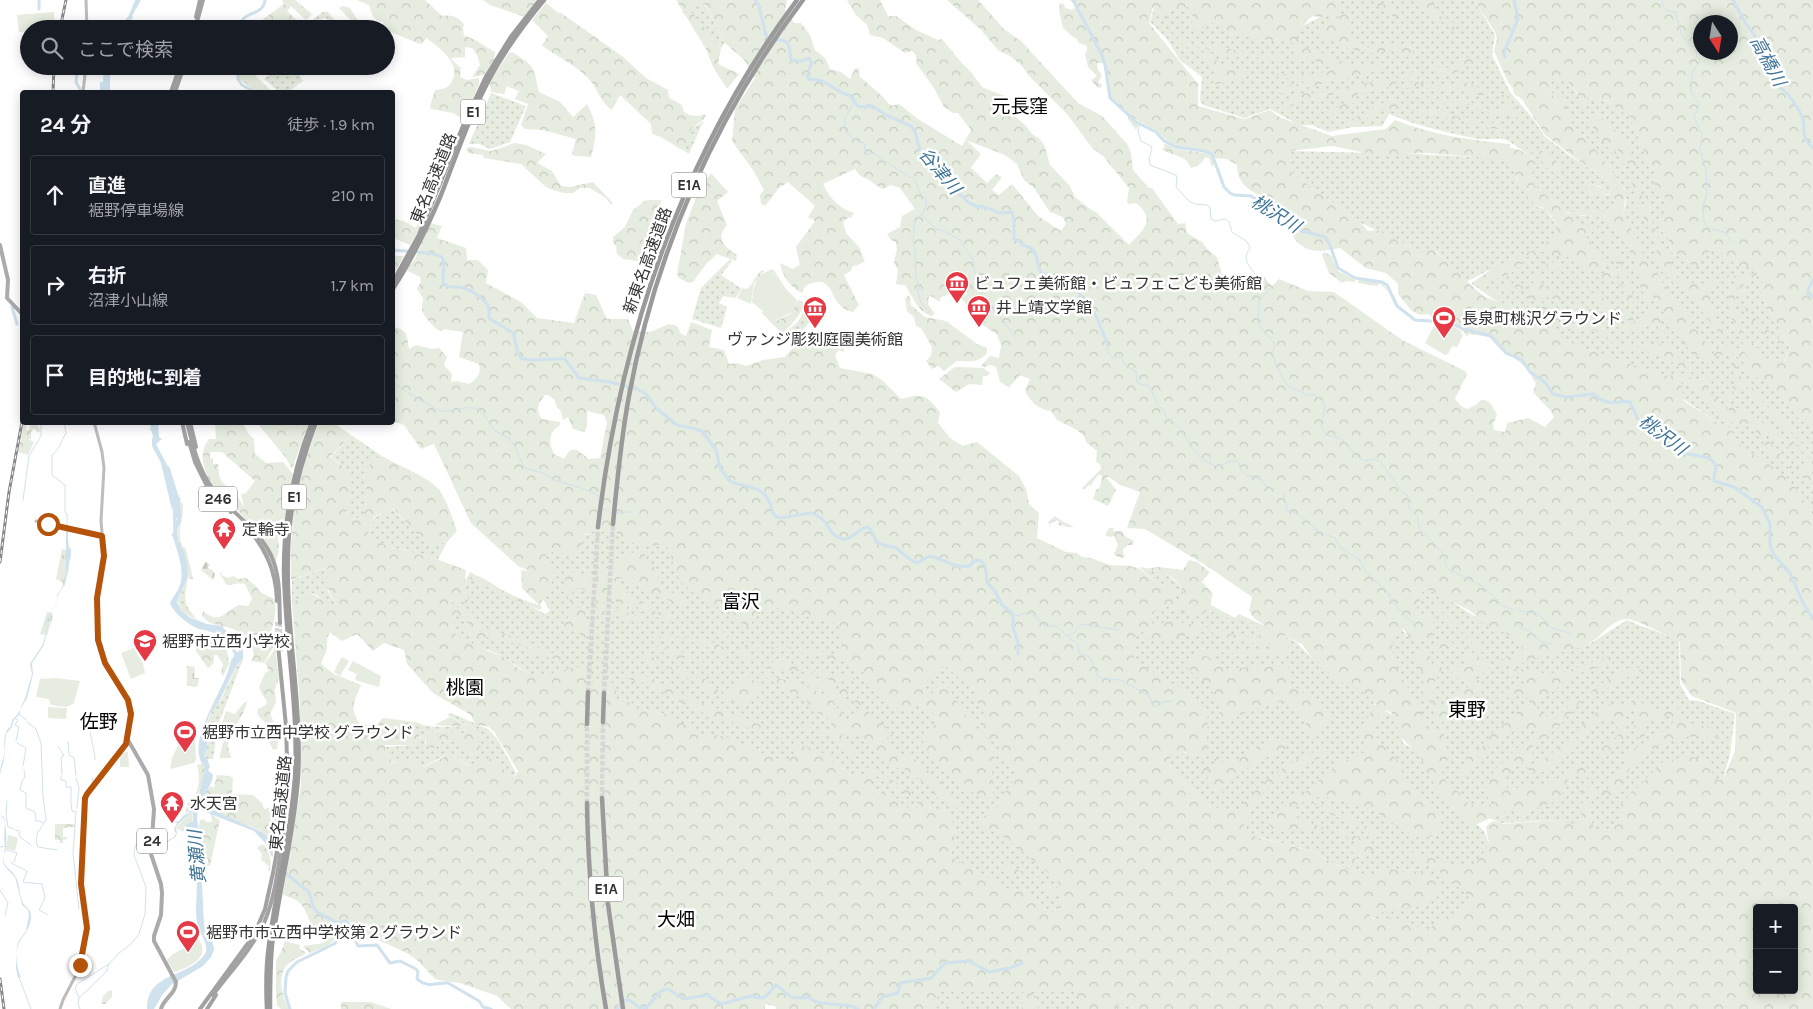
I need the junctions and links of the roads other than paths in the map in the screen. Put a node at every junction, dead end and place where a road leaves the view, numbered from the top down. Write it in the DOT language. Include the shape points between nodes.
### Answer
graph roads {
  1 [pos="86,0"];
  2 [pos="202,0"];
  3 [pos="540,0"];
  4 [pos="544,0"];
  5 [pos="796,0"];
  6 [pos="803,0"];
  7 [pos="786,18"];
  8 [pos="87,20"];
  9 [pos="196,20"];
  10 [pos="766,49"];
  11 [pos="85,75"];
  12 [pos="179,75"];
  13 [pos="83,90"];
  14 [pos="174,90"];
  15 [pos="421,236"];
  16 [pos="0,246"];
  17 [pos="406,264"];
  18 [pos="395,280"];
  19 [pos="395,284"];
  20 [pos="20,312"];
  21 [pos="95,425"];
  22 [pos="187,425"];
  23 [pos="187,425"];
  24 [pos="187,425"];
  25 [pos="313,425"];
  26 [pos="313,425"];
  27 [pos="190,441"];
  28 [pos="216,497"];
  29 [pos="222,500"];
  30 [pos="36,521"];
  31 [pos="613,524"];
  32 [pos="598,527"];
  33 [pos="102,536"];
  34 [pos="288,607"];
  35 [pos="278,611"];
  36 [pos="278,622"];
  37 [pos="279,636"];
  38 [pos="588,692"];
  39 [pos="604,693"];
  40 [pos="603,722"];
  41 [pos="587,724"];
  42 [pos="128,740"];
  43 [pos="602,798"];
  44 [pos="587,803"];
  45 [pos="275,874"];
  46 [pos="60,1009"];
  47 [pos="161,1009"];
  48 [pos="201,1009"];
  49 [pos="268,1009"];
  50 [pos="606,1009"];
  51 [pos="623,1009"];
  1 -- 8 [label="main road"];
  2 -- 9 [label="highway"];
  3 -- 15 [label="highway, 東名高速道路 / E1" via="486,77"];
  4 -- 15 [label="highway, 東名高速道路 / E1" via="489,79"];
  5 -- 7 [label="highway, 新東名高速道路 / E1A"];
  6 -- 7 [label="highway, 新東名高速道路 / E1A"];
  7 -- 10 [label="highway, 新東名高速道路 / E1A"];
  10 -- 31 [label="highway, 新東名高速道路 / E1A" via="701,168 664,259 643,332 624,425"];
  10 -- 32 [label="highway, 新東名高速道路 / E1A" via="726,108 688,186 658,260 635,331 613,421"];
  11 -- 13 [label="main road"];
  12 -- 14 [label="highway"];
  15 -- 17 [label="highway, 東名高速道路 / E1"];
  16 -- 20 [label="main road" via="8,280 7,298"];
  17 -- 18 [label="highway, 東名高速道路 / E1"];
  17 -- 19 [label="highway, 東名高速道路 / E1"];
  21 -- 33 [label="main road" via="104,462"];
  22 -- 27 [label="highway, 246"];
  23 -- 28 [label="highway" via="195,468 207,489"];
  24 -- 29 [label="highway" via="202,467"];
  25 -- 34 [label="highway, 東名高速道路 / E1" via="300,455 291,491 284,568"];
  26 -- 34 [label="highway, 東名高速道路 / E1" via="295,492 289,531"];
  27 -- 28 [label="highway, 246" via="198,471"];
  27 -- 29 [label="highway, 246" via="201,470"];
  28 -- 35 [label="highway, 246" via="244,523 262,546 273,570"];
  29 -- 35 [label="highway, 246" via="268,549 279,582"];
  30 -- 33 [label="main road"];
  33 -- 42 [label="main road" via="104,556 97,598 98,640 108,669 130,706"];
  34 -- 49 [label="highway, 東名高速道路 / E1" via="296,741 287,852 269,946"];
  35 -- 36 [label="highway, 246"];
  37 -- 45 [label="highway" via="288,759"];
  38 -- 41 [label="highway"];
  39 -- 40 [label="highway"];
  42 -- 46 [label="main road" via="86,795 81,884 87,932 79,969"];
  42 -- 47 [label="main road, 24" via="148,775 154,810 152,857 162,889 161,915 154,941 176,985"];
  43 -- 51 [label="highway, E1A" via="608,904"];
  44 -- 50 [label="highway, E1A" via="592,913"];
  45 -- 48 [label="highway" via="266,909 257,928"];
  45 -- 48 [label="highway" via="264,922"];
}
